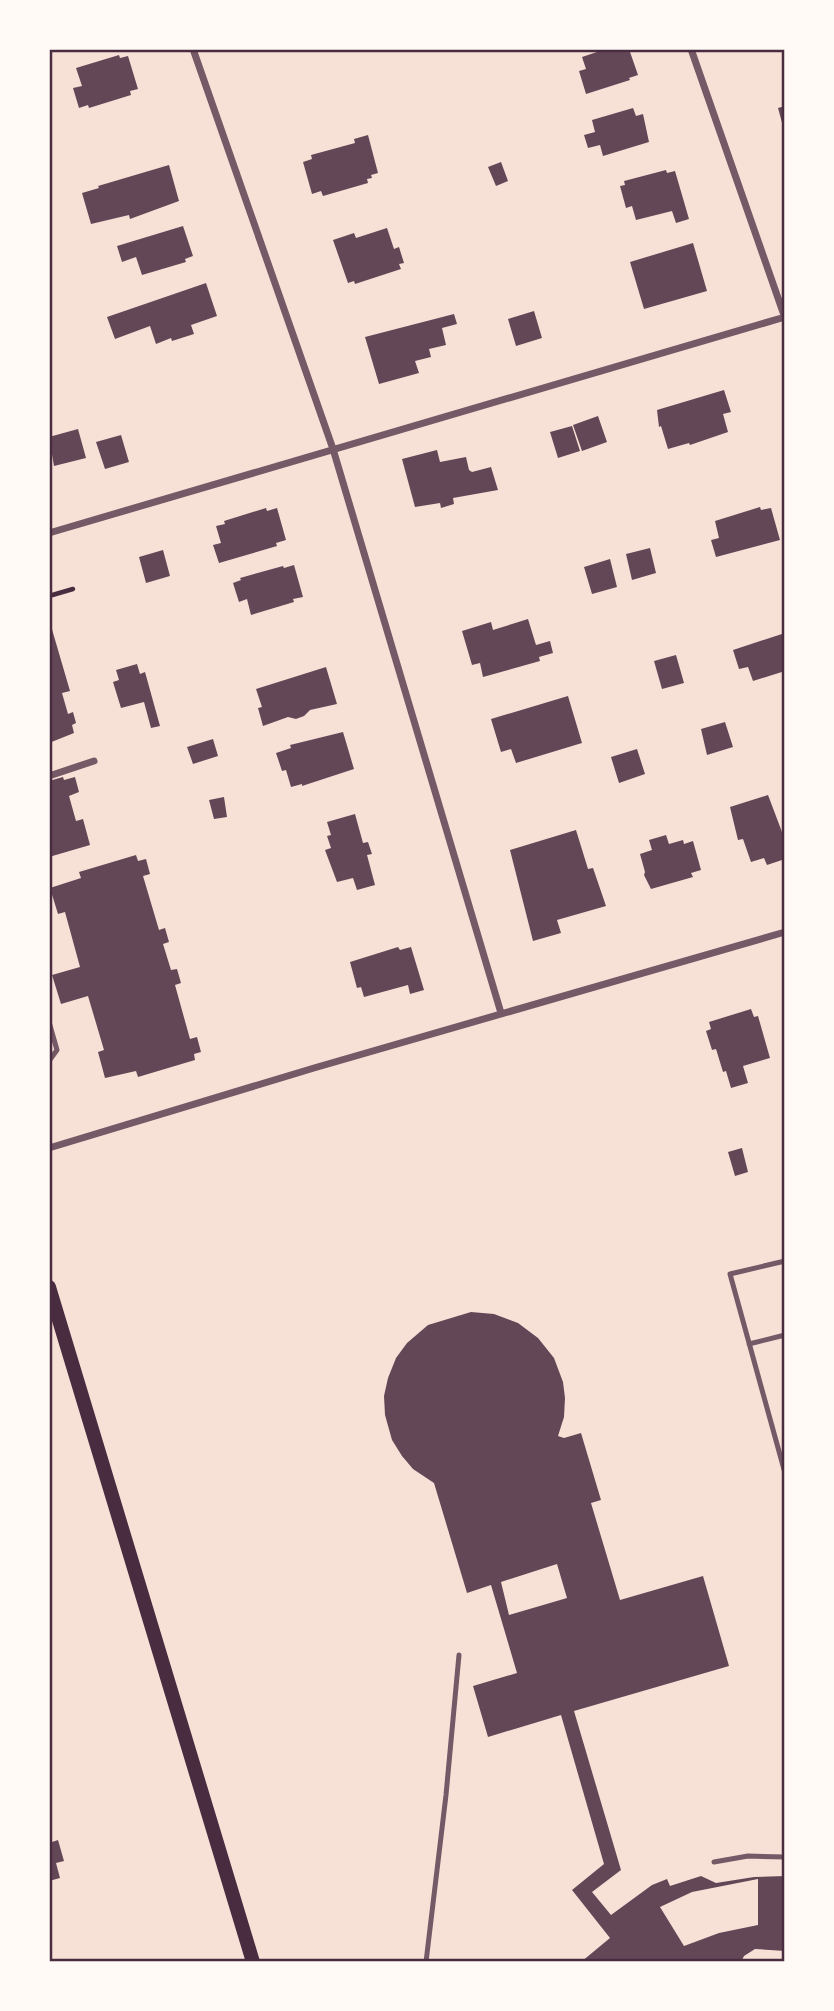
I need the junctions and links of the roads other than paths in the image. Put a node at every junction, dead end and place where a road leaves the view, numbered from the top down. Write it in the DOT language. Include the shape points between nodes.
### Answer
graph roads {
  1 [pos="193,49"];
  2 [pos="691,49"];
  3 [pos="785,318"];
  4 [pos="333,449"];
  5 [pos="49,533"];
  6 [pos="94,761"];
  7 [pos="49,776"];
  8 [pos="785,932"];
  9 [pos="501,1013"];
  10 [pos="49,1023"];
  11 [pos="49,1061"];
  12 [pos="49,1148"];
  13 [pos="785,1261"];
  14 [pos="49,1287"];
  15 [pos="785,1335"];
  16 [pos="749,1345"];
  17 [pos="785,1474"];
  18 [pos="459,1655"];
  19 [pos="785,1857"];
  20 [pos="714,1862"];
  21 [pos="253,1962"];
  22 [pos="426,1962"];
  1 -- 4 [label="street"];
  2 -- 3 [label="street"];
  3 -- 4 [label="street"];
  4 -- 5 [label="street"];
  4 -- 9 [label="street"];
  6 -- 7 [label="street"];
  8 -- 9 [label="street"];
  9 -- 12 [label="street"];
  10 -- 11 [label="lane" via="57,1050"];
  13 -- 16 [label="lane" via="730,1274"];
  14 -- 21 [label="main road"];
  15 -- 16 [label="lane"];
  16 -- 17 [label="lane"];
  18 -- 22 [label="lane"];
  19 -- 20 [label="lane" via="748,1856"];
}
